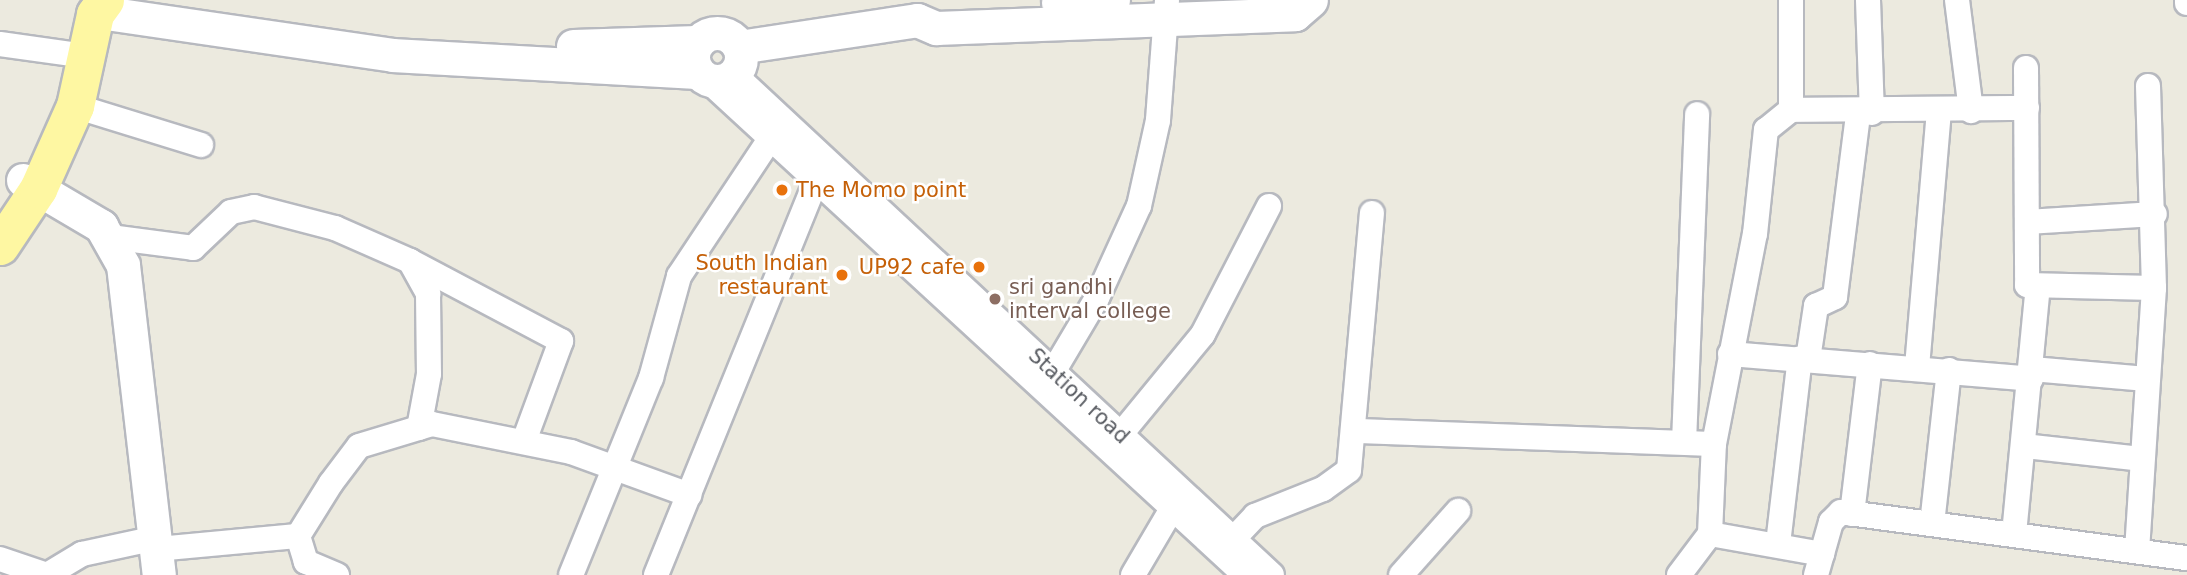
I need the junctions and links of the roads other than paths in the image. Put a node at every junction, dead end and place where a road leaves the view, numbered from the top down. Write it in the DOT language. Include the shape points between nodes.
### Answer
graph roads {
  1 [pos="1113,0"];
  2 [pos="1311,0"];
  3 [pos="1791,0"];
  4 [pos="1868,0"];
  5 [pos="1957,0"];
  6 [pos="97,6"];
  7 [pos="1166,11"];
  8 [pos="917,20"];
  9 [pos="0,44"];
  10 [pos="72,54"];
  11 [pos="714,63"];
  12 [pos="2026,68"];
  13 [pos="2148,86"];
  14 [pos="75,106"];
  15 [pos="2027,108"];
  16 [pos="1791,110"];
  17 [pos="1971,111"];
  18 [pos="1939,112"];
  19 [pos="1865,113"];
  20 [pos="1697,114"];
  21 [pos="770,139"];
  22 [pos="201,145"];
  23 [pos="815,183"];
  24 [pos="30,185"];
  25 [pos="1269,206"];
  26 [pos="1372,212"];
  27 [pos="2155,214"];
  28 [pos="0,220"];
  29 [pos="2027,222"];
  30 [pos="110,237"];
  31 [pos="0,246"];
  32 [pos="410,261"];
  33 [pos="2038,287"];
  34 [pos="2154,288"];
  35 [pos="1730,354"];
  36 [pos="1804,359"];
  37 [pos="1870,363"];
  38 [pos="1917,367"];
  39 [pos="1949,370"];
  40 [pos="1053,372"];
  41 [pos="2031,374"];
  42 [pos="2147,379"];
  43 [pos="419,428"];
  44 [pos="1357,431"];
  45 [pos="1121,434"];
  46 [pos="524,442"];
  47 [pos="1684,442"];
  48 [pos="1714,444"];
  49 [pos="2024,446"];
  50 [pos="2142,459"];
  51 [pos="612,466"];
  52 [pos="689,495"];
  53 [pos="1173,507"];
  54 [pos="1458,511"];
  55 [pos="1853,514"];
  56 [pos="1932,524"];
  57 [pos="1710,534"];
  58 [pos="2014,534"];
  59 [pos="298,536"];
  60 [pos="1778,544"];
  61 [pos="1227,546"];
  62 [pos="2187,548"];
  63 [pos="2137,551"];
  64 [pos="157,554"];
  65 [pos="2187,558"];
  66 [pos="0,559"];
  67 [pos="1819,564"];
  68 [pos="83,565"];
  69 [pos="659,574"];
  70 [pos="47,575"];
  71 [pos="337,575"];
  72 [pos="571,575"];
  73 [pos="1133,575"];
  74 [pos="1245,575"];
  75 [pos="1272,575"];
  76 [pos="1401,575"];
  77 [pos="1679,575"];
  1 -- 8 [label="street" via="932,8"];
  2 -- 7 [label="street" via="1295,14"];
  3 -- 16 [label="street"];
  4 -- 19 [label="street"];
  5 -- 17 [label="street"];
  6 -- 10 [label="main road"];
  6 -- 11 [label="street" via="392,55"];
  6 -- 14 [label="main road"];
  7 -- 8 [label="street" via="936,28"];
  7 -- 40 [label="street" via="1158,120 1139,206 1097,298"];
  8 -- 11 [label="street"];
  9 -- 10 [label="street"];
  10 -- 24 [label="main road"];
  11 -- 21 [label="street, Station road"];
  11 -- 40 [label="street, Station road"];
  12 -- 15 [label="street"];
  13 -- 27 [label="street"];
  14 -- 22 [label="street"];
  14 -- 24 [label="main road"];
  15 -- 17 [label="street"];
  15 -- 29 [label="street"];
  16 -- 19 [label="street"];
  16 -- 35 [label="street" via="1766,130 1755,234"];
  17 -- 18 [label="street"];
  18 -- 19 [label="street"];
  18 -- 38 [label="street"];
  19 -- 36 [label="street" via="1835,297 1816,306"];
  20 -- 47 [label="street"];
  21 -- 23 [label="street, Station road"];
  21 -- 51 [label="street" via="679,276 651,378"];
  23 -- 52 [label="street"];
  23 -- 53 [label="street, Station road"];
  24 -- 28 [label="main road"];
  24 -- 30 [label="street" via="86,214"];
  24 -- 31 [label="main road"];
  25 -- 45 [label="street" via="1203,334"];
  26 -- 44 [label="street"];
  27 -- 29 [label="street"];
  27 -- 34 [label="street"];
  29 -- 33 [label="street" via="2025,279"];
  30 -- 32 [label="street" via="193,248 231,212 254,207 335,228"];
  30 -- 64 [label="street" via="123,265"];
  32 -- 43 [label="street" via="428,294 429,374"];
  32 -- 46 [label="street" via="561,341"];
  33 -- 34 [label="street"];
  33 -- 41 [label="street"];
  34 -- 42 [label="street"];
  35 -- 36 [label="street"];
  35 -- 48 [label="street"];
  36 -- 37 [label="street"];
  36 -- 60 [label="street"];
  37 -- 38 [label="street"];
  37 -- 55 [label="street"];
  38 -- 39 [label="street"];
  39 -- 41 [label="street"];
  39 -- 56 [label="street"];
  40 -- 45 [label="street, Station road"];
  41 -- 42 [label="street"];
  41 -- 49 [label="street"];
  42 -- 50 [label="street"];
  43 -- 46 [label="street" via="432,424"];
  43 -- 59 [label="street" via="359,446"];
  44 -- 47 [label="street"];
  44 -- 61 [label="street" via="1355,456 1341,480 1269,508"];
  45 -- 61 [label="street, Station road"];
  46 -- 51 [label="street"];
  47 -- 48 [label="street"];
  48 -- 57 [label="street"];
  49 -- 50 [label="street"];
  49 -- 58 [label="street"];
  50 -- 63 [label="street"];
  51 -- 52 [label="street"];
  51 -- 72 [label="street"];
  52 -- 69 [label="street"];
  53 -- 61 [label="street, Station road"];
  53 -- 73 [label="street"];
  54 -- 76 [label="street"];
  55 -- 56 [label="street"];
  55 -- 67 [label="street" via="1835,515"];
  56 -- 58 [label="street"];
  57 -- 60 [label="street"];
  57 -- 77 [label="street"];
  58 -- 63 [label="street"];
  59 -- 64 [label="street"];
  59 -- 71 [label="street" via="306,562"];
  60 -- 67 [label="street"];
  61 -- 74 [label="street, Station road"];
  61 -- 75 [label="street, Station road"];
  62 -- 65 [label="street"];
  63 -- 65 [label="street"];
  64 -- 68 [label="street"];
  66 -- 70 [label="street"];
  68 -- 70 [label="street"];
}
